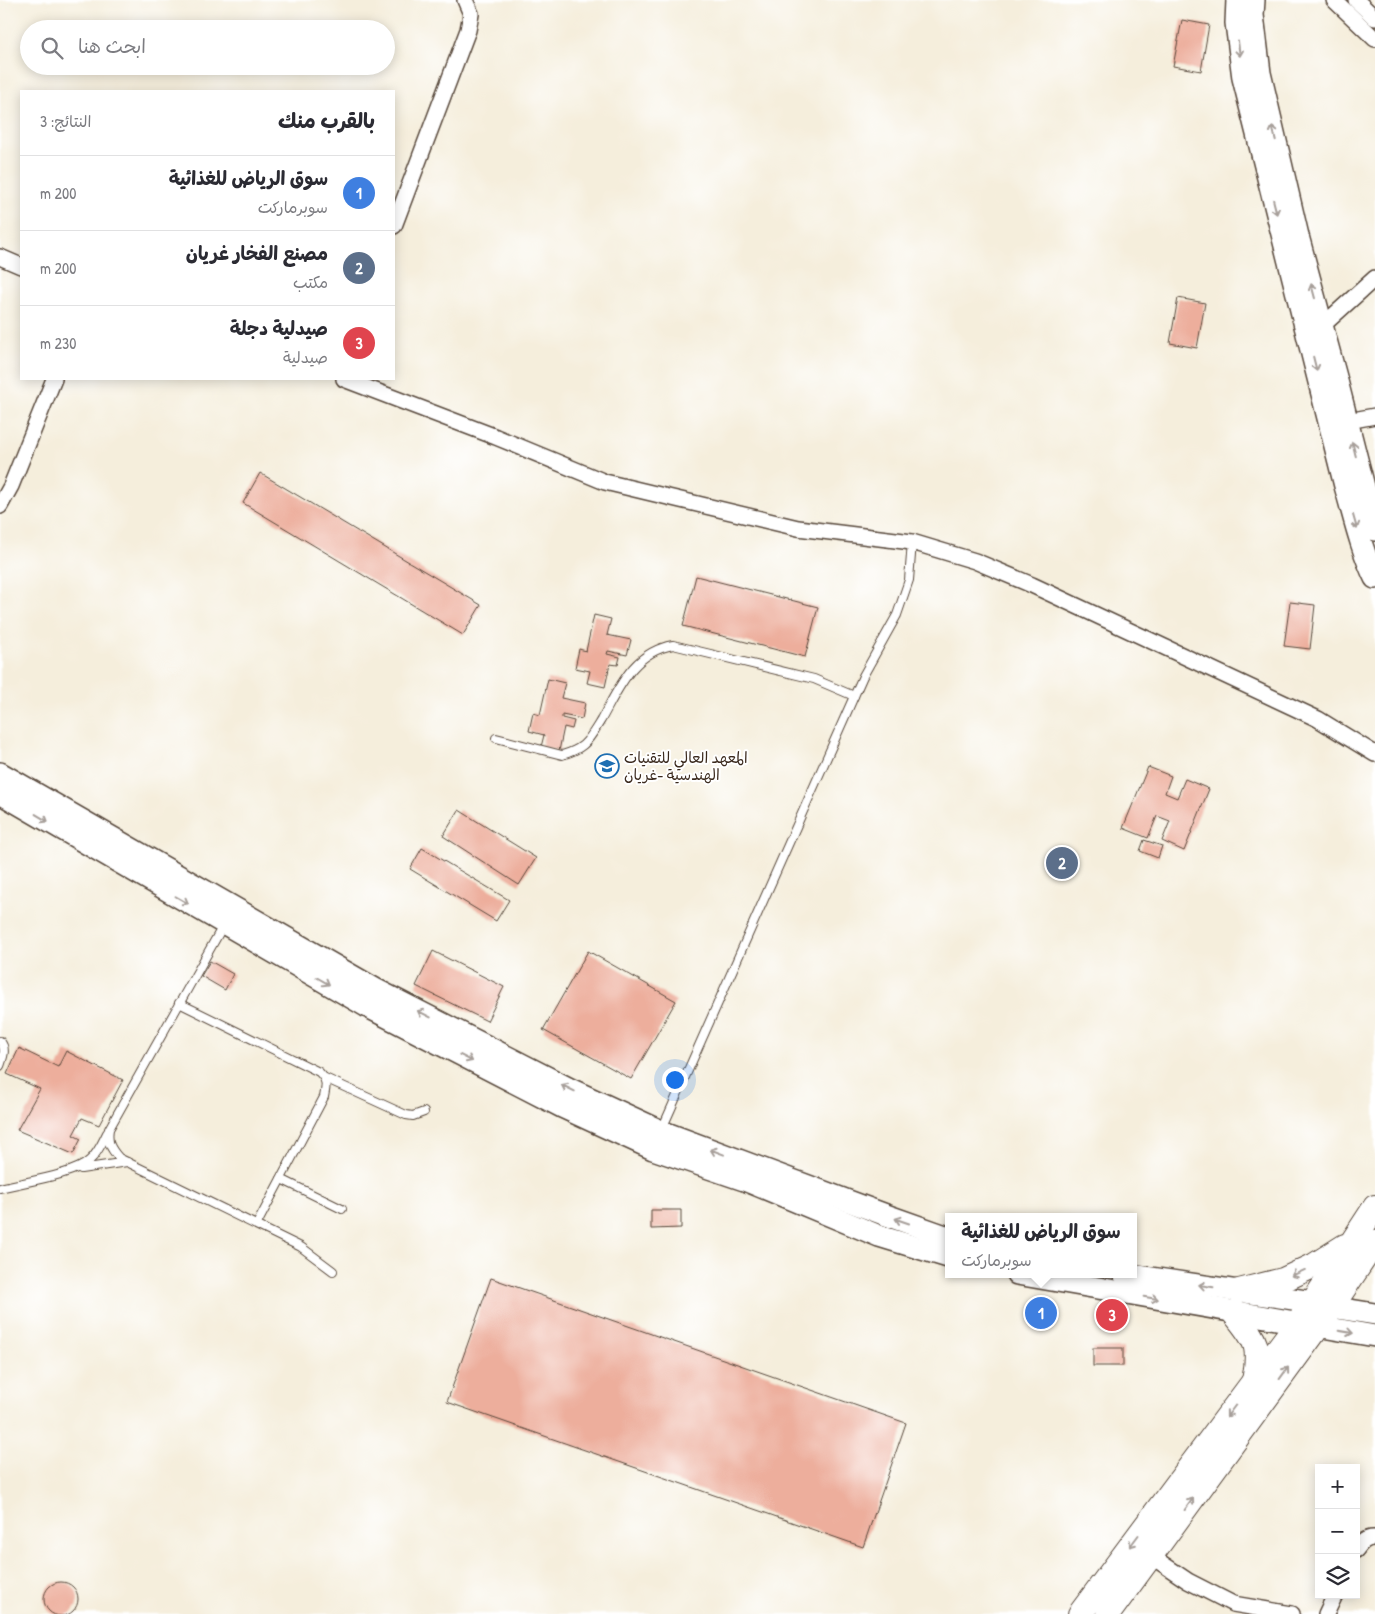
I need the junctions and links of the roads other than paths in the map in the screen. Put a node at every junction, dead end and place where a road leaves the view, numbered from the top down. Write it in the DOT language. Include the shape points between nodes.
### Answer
graph roads {
  1 [pos="465,0"];
  2 [pos="1237,0"];
  3 [pos="1334,0"];
  4 [pos="1356,0"];
  5 [pos="1257,5"];
  6 [pos="1375,18"];
  7 [pos="1375,39"];
  8 [pos="395,223"];
  9 [pos="0,258"];
  10 [pos="20,266"];
  11 [pos="1375,278"];
  12 [pos="1315,329"];
  13 [pos="54,380"];
  14 [pos="347,380"];
  15 [pos="1375,416"];
  16 [pos="1338,422"];
  17 [pos="1369,478"];
  18 [pos="0,506"];
  19 [pos="1375,530"];
  20 [pos="912,542"];
  21 [pos="1374,572"];
  22 [pos="854,696"];
  23 [pos="496,738"];
  24 [pos="1375,754"];
  25 [pos="0,773"];
  26 [pos="0,793"];
  27 [pos="224,924"];
  28 [pos="260,934"];
  29 [pos="179,1003"];
  30 [pos="0,1042"];
  31 [pos="0,1066"];
  32 [pos="325,1078"];
  33 [pos="424,1112"];
  34 [pos="109,1130"];
  35 [pos="657,1140"];
  36 [pos="127,1162"];
  37 [pos="76,1170"];
  38 [pos="750,1173"];
  39 [pos="281,1179"];
  40 [pos="0,1188"];
  41 [pos="1375,1207"];
  42 [pos="342,1209"];
  43 [pos="257,1224"];
  44 [pos="945,1235"];
  45 [pos="1370,1244"];
  46 [pos="945,1256"];
  47 [pos="333,1271"];
  48 [pos="1137,1277"];
  49 [pos="1048,1278"];
  50 [pos="1237,1302"];
  51 [pos="1322,1305"];
  52 [pos="1375,1314"];
  53 [pos="1307,1325"];
  54 [pos="1375,1336"];
  55 [pos="1254,1380"];
  56 [pos="1375,1538"];
  57 [pos="1360,1545"];
  58 [pos="1151,1556"];
  59 [pos="1333,1599"];
  60 [pos="1231,1609"];
  61 [pos="1080,1614"];
  62 [pos="1108,1614"];
  63 [pos="1292,1614"];
  64 [pos="1326,1614"];
  1 -- 8 [label="street" via="471,14 468,30"];
  2 -- 12 [label="main road, one-way" via="1236,23 1243,78"];
  3 -- 7 [label="street"];
  4 -- 6 [label="street"];
  12 -- 5 [label="main road, one-way" via="1298,236 1260,73"];
  9 -- 10 [label="street"];
  11 -- 12 [label="street"];
  12 -- 16 [label="main road"];
  13 -- 18 [label="street"];
  14 -- 20 [label="street" via="605,482 798,528"];
  15 -- 16 [label="street"];
  17 -- 16 [label="main road, one-way"];
  16 -- 21 [label="main road, one-way" via="1360,537"];
  17 -- 19 [label="main road"];
  20 -- 22 [label="lane" via="909,580 897,615"];
  20 -- 24 [label="street" via="975,561 1032,585 1318,719"];
  22 -- 23 [label="lane" via="814,679 673,645 662,646 638,661 583,745 562,756"];
  22 -- 35 [label="lane"];
  25 -- 28 [label="main road"];
  26 -- 27 [label="main road, one-way"];
  27 -- 28 [label="main road"];
  27 -- 29 [label="lane"];
  28 -- 35 [label="main road" via="570,1089"];
  29 -- 32 [label="lane" via="320,1072"];
  29 -- 34 [label="lane"];
  30 -- 31 [label="lane" via="4,1052"];
  32 -- 33 [label="lane" via="406,1116"];
  32 -- 39 [label="lane" via="324,1098"];
  34 -- 36 [label="lane" via="110,1147"];
  34 -- 37 [label="lane" via="96,1154"];
  35 -- 38 [label="main road"];
  36 -- 37 [label="lane"];
  36 -- 43 [label="lane"];
  37 -- 40 [label="lane"];
  44 -- 38 [label="main road, one-way"];
  38 -- 46 [label="main road" via="879,1236"];
  39 -- 42 [label="lane"];
  39 -- 43 [label="lane"];
  41 -- 45 [label="main road"];
  43 -- 47 [label="lane" via="302,1247"];
  45 -- 50 [label="main road, one-way"];
  45 -- 51 [label="main road"];
  50 -- 48 [label="main road, one-way"];
  49 -- 50 [label="main road, one-way"];
  50 -- 51 [label="main road"];
  50 -- 53 [label="main road"];
  50 -- 55 [label="main road" via="1256,1346"];
  51 -- 52 [label="main road"];
  51 -- 53 [label="main road"];
  53 -- 54 [label="main road, one-way"];
  53 -- 55 [label="main road"];
  58 -- 53 [label="main road, one-way"];
  55 -- 61 [label="main road, one-way"];
  56 -- 57 [label="street"];
  58 -- 60 [label="street"];
  58 -- 62 [label="main road"];
  59 -- 64 [label="street"];
  60 -- 63 [label="street"];
}
